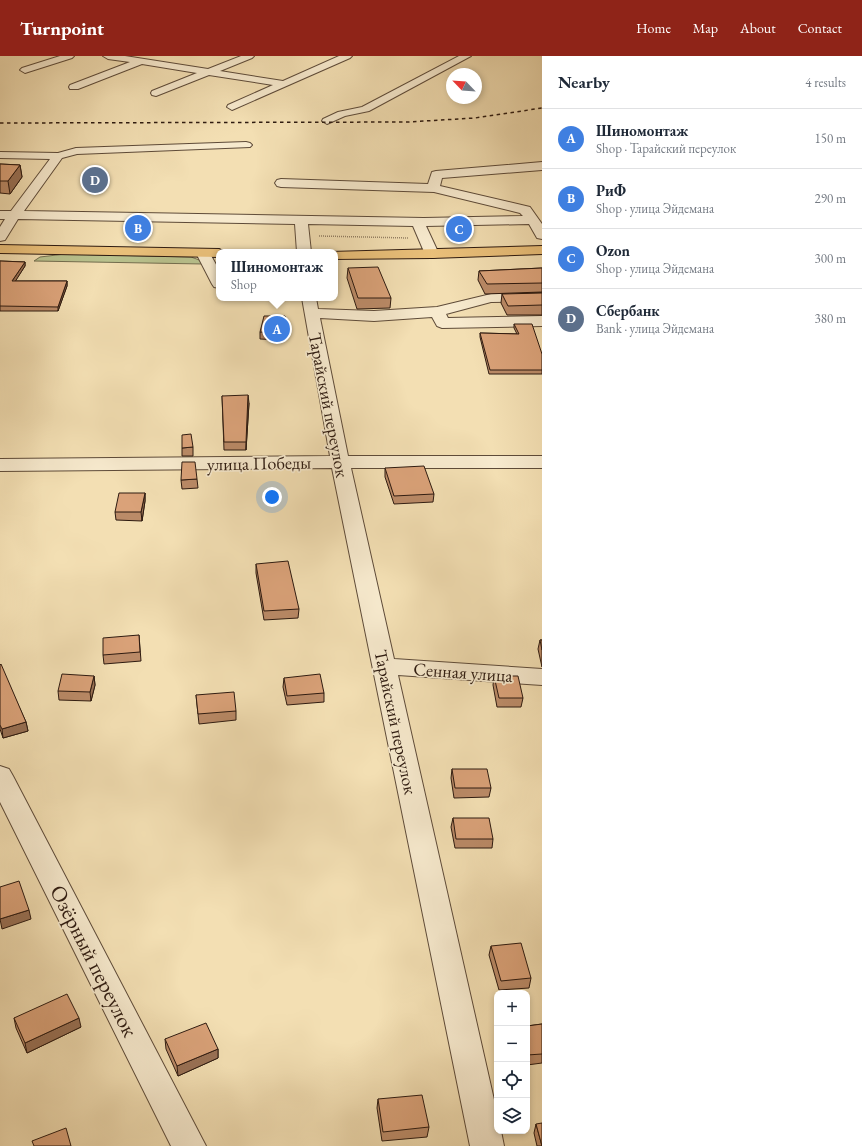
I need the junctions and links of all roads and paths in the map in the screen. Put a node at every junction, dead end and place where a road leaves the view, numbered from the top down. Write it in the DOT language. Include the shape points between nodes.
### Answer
graph roads {
  1 [pos="69,56"];
  2 [pos="108,56"];
  3 [pos="158,56"];
  4 [pos="250,56"];
  5 [pos="347,56"];
  6 [pos="466,56"];
  7 [pos="142,62"];
  8 [pos="25,70"];
  9 [pos="208,72"];
  10 [pos="283,84"];
  11 [pos="74,87"];
  12 [pos="156,93"];
  13 [pos="232,107"];
  14 [pos="327,121"];
  15 [pos="246,144"];
  16 [pos="0,155"];
  17 [pos="58,156"];
  18 [pos="542,166"];
  19 [pos="281,183"];
  20 [pos="434,188"];
  21 [pos="542,207"];
  22 [pos="0,215"];
  23 [pos="529,215"];
  24 [pos="14,216"];
  25 [pos="301,220"];
  26 [pos="418,222"];
  27 [pos="542,234"];
  28 [pos="0,237"];
  29 [pos="0,248"];
  30 [pos="304,249"];
  31 [pos="542,250"];
  32 [pos="203,253"];
  33 [pos="216,253"];
  34 [pos="432,254"];
  35 [pos="338,255"];
  36 [pos="216,276"];
  37 [pos="542,297"];
  38 [pos="310,306"];
  39 [pos="437,312"];
  40 [pos="542,321"];
  41 [pos="340,462"];
  42 [pos="542,462"];
  43 [pos="0,465"];
  44 [pos="384,666"];
  45 [pos="542,678"];
  46 [pos="0,776"];
  47 [pos="189,1146"];
  48 [pos="488,1146"];
  1 -- 8 [label="street"];
  2 -- 7 [label="street"];
  3 -- 7 [label="street"];
  4 -- 9 [label="street"];
  5 -- 10 [label="street"];
  6 -- 14 [label="street" via="365,109 342,114"];
  7 -- 9 [label="street"];
  7 -- 11 [label="street"];
  9 -- 10 [label="street"];
  9 -- 12 [label="street"];
  10 -- 13 [label="street"];
  15 -- 17 [label="street" via="76,151"];
  16 -- 17 [label="street"];
  17 -- 24 [label="street"];
  18 -- 20 [label="street" via="436,175"];
  19 -- 20 [label="street"];
  20 -- 23 [label="street"];
  21 -- 23 [label="street"];
  22 -- 24 [label="street"];
  23 -- 26 [label="street"];
  23 -- 27 [label="street"];
  24 -- 25 [label="street"];
  24 -- 28 [label="street"];
  25 -- 26 [label="street"];
  25 -- 30 [label="street"];
  26 -- 34 [label="street"];
  29 -- 32 [label="main road"];
  31 -- 34 [label="main road"];
  32 -- 33 [label="main road"];
  32 -- 36 [label="street"];
  34 -- 35 [label="main road"];
  37 -- 39 [label="street" via="490,298"];
  38 -- 39 [label="street" via="374,316"];
  38 -- 41 [label="street, Тарайский переулок"];
  39 -- 40 [label="street" via="442,322"];
  41 -- 42 [label="street, улица Победы"];
  41 -- 43 [label="street, улица Победы"];
  41 -- 44 [label="street, Тарайский переулок"];
  44 -- 45 [label="street, Сенная улица"];
  44 -- 48 [label="street, Тарайский переулок"];
  46 -- 47 [label="street, Озёрный переулок"];
}
